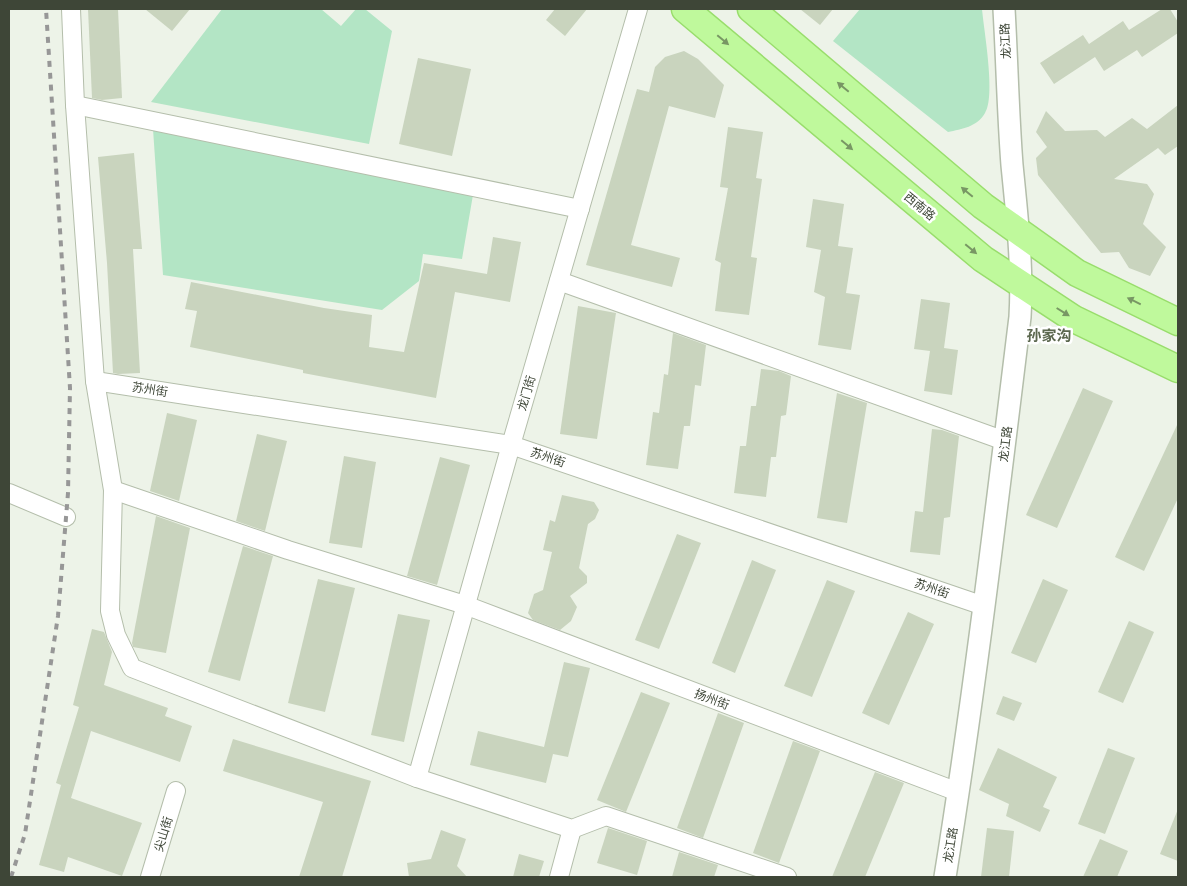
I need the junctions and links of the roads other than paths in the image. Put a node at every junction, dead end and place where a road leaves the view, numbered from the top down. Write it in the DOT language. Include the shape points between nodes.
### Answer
graph roads {
  1 [pos="71,9"];
  2 [pos="638,9"];
  3 [pos="685,9"];
  4 [pos="751,9"];
  5 [pos="1004,9"];
  6 [pos="75,105"];
  7 [pos="580,209"];
  8 [pos="1019,233"];
  9 [pos="559,281"];
  10 [pos="1022,286"];
  11 [pos="1178,322"];
  12 [pos="1178,369"];
  13 [pos="95,381"];
  14 [pos="1005,441"];
  15 [pos="511,444"];
  16 [pos="113,490"];
  17 [pos="9,492"];
  18 [pos="66,517"];
  19 [pos="465,605"];
  20 [pos="984,606"];
  21 [pos="417,778"];
  22 [pos="176,791"];
  23 [pos="958,792"];
  24 [pos="572,830"];
  25 [pos="150,877"];
  26 [pos="559,877"];
  27 [pos="787,877"];
  28 [pos="945,877"];
  1 -- 6 [label="street"];
  2 -- 7 [label="street, 龙门街"];
  3 -- 10 [label="main road, 西南路, one-way" via="976,253"];
  8 -- 4 [label="main road, one-way"];
  5 -- 8 [label="street, 龙江路"];
  6 -- 7 [label="street"];
  6 -- 13 [label="street"];
  7 -- 9 [label="street, 龙门街"];
  8 -- 10 [label="street, 龙江路"];
  11 -- 8 [label="main road, one-way" via="1077,273"];
  9 -- 14 [label="street"];
  9 -- 15 [label="street, 龙门街"];
  10 -- 12 [label="main road, 西南路, one-way" via="1074,319"];
  10 -- 14 [label="street, 龙江路"];
  13 -- 15 [label="street, 苏州街"];
  13 -- 16 [label="street"];
  14 -- 20 [label="street, 龙江路"];
  15 -- 19 [label="street, 龙门街"];
  15 -- 20 [label="street, 苏州街"];
  16 -- 19 [label="street, 扬州街" via="288,550"];
  16 -- 21 [label="street" via="110,611 116,635 132,668"];
  17 -- 18 [label="street"];
  19 -- 21 [label="street, 龙门街"];
  19 -- 23 [label="street, 扬州街"];
  20 -- 23 [label="street, 龙江路"];
  21 -- 24 [label="street"];
  22 -- 25 [label="street, 尖山街"];
  23 -- 28 [label="street, 龙江路"];
  24 -- 26 [label="street"];
  24 -- 27 [label="street" via="606,816"];
}
